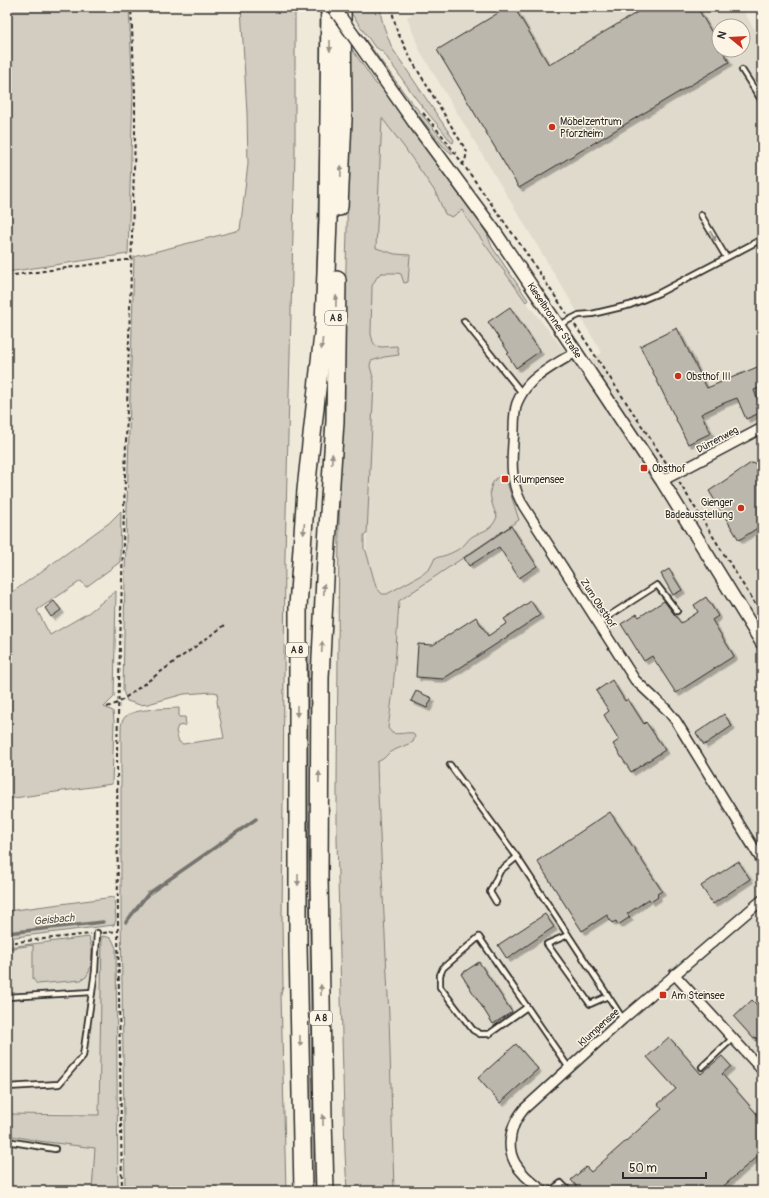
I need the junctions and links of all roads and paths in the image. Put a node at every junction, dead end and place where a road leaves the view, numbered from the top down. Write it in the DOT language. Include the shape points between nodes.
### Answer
graph roads {
  1 [pos="131,7"];
  2 [pos="332,7"];
  3 [pos="342,7"];
  4 [pos="391,7"];
  5 [pos="742,70"];
  6 [pos="762,101"];
  7 [pos="450,172"];
  8 [pos="701,215"];
  9 [pos="762,238"];
  10 [pos="726,257"];
  11 [pos="131,260"];
  12 [pos="7,276"];
  13 [pos="464,321"];
  14 [pos="558,326"];
  15 [pos="576,352"];
  16 [pos="522,393"];
  17 [pos="762,428"];
  18 [pos="762,461"];
  19 [pos="757,464"];
  20 [pos="662,481"];
  21 [pos="677,611"];
  22 [pos="598,623"];
  23 [pos="224,626"];
  24 [pos="762,643"];
  25 [pos="118,703"];
  26 [pos="107,707"];
  27 [pos="450,765"];
  28 [pos="516,857"];
  29 [pos="762,861"];
  30 [pos="762,900"];
  31 [pos="496,902"];
  32 [pos="118,931"];
  33 [pos="97,933"];
  34 [pos="568,935"];
  35 [pos="7,943"];
  36 [pos="674,974"];
  37 [pos="92,992"];
  38 [pos="608,996"];
  39 [pos="7,998"];
  40 [pos="527,1007"];
  41 [pos="622,1019"];
  42 [pos="733,1038"];
  43 [pos="702,1067"];
  44 [pos="569,1068"];
  45 [pos="762,1070"];
  46 [pos="7,1087"];
  47 [pos="7,1141"];
  48 [pos="55,1148"];
  49 [pos="324,1159"];
  50 [pos="303,1189"];
  51 [pos="122,1191"];
  52 [pos="325,1191"];
  53 [pos="335,1191"];
  54 [pos="547,1191"];
  55 [pos="569,1191"];
  1 -- 11 [label="path" via="135,93"];
  2 -- 7 [label="street, Kieselbronner Straße, bridge"];
  2 -- 50 [label="highway, A 8, one-way" via="324,325 306,490 298,607 298,946"];
  49 -- 3 [label="highway, A 8, one-way" via="319,869 320,678 335,421"];
  4 -- 7 [label="path" via="397,31 412,61 467,152 460,167"];
  5 -- 6 [label="lane"];
  7 -- 14 [label="street, Kieselbronner Straße"];
  8 -- 10 [label="lane, one-way"];
  9 -- 10 [label="lane"];
  10 -- 14 [label="lane" via="659,293 630,305 579,315"];
  11 -- 12 [label="path"];
  11 -- 25 [label="path"];
  13 -- 16 [label="lane"];
  14 -- 15 [label="street, Kieselbronner Straße"];
  15 -- 16 [label="street, Zum Obsthof" via="542,372"];
  15 -- 20 [label="street, Kieselbronner Straße"];
  16 -- 22 [label="street, Zum Obsthof" via="515,411 512,455 516,492"];
  17 -- 20 [label="street, Dürrenweg"];
  18 -- 19 [label="path"];
  20 -- 24 [label="street, Kieselbronner Straße"];
  21 -- 22 [label="lane" via="657,585"];
  22 -- 29 [label="street, Zum Obsthof" via="635,680 676,721"];
  23 -- 25 [label="path"];
  25 -- 26 [label="path"];
  25 -- 32 [label="path"];
  27 -- 28 [label="lane"];
  28 -- 31 [label="lane" via="500,871 490,892"];
  28 -- 34 [label="lane"];
  30 -- 36 [label="street, Klumpensee"];
  32 -- 33 [label="path"];
  32 -- 51 [label="path"];
  33 -- 35 [label="path"];
  33 -- 37 [label="lane"];
  34 -- 38 [label="lane"];
  34 -- 38 [label="lane" via="547,944 590,1004"];
  36 -- 41 [label="street, Klumpensee"];
  36 -- 42 [label="street"];
  37 -- 39 [label="lane"];
  37 -- 46 [label="lane" via="83,1056 59,1084"];
  38 -- 41 [label="lane"];
  40 -- 40 [label="lane" via="479,937 443,968 440,975 440,987 473,1030 480,1034 489,1034"];
  40 -- 44 [label="lane"];
  41 -- 44 [label="street, Klumpensee"];
  42 -- 43 [label="lane"];
  42 -- 45 [label="street"];
  44 -- 54 [label="street, Klumpensee" via="524,1110 514,1125 511,1139 510,1152 516,1165 526,1178"];
  47 -- 48 [label="lane"];
  49 -- 52 [label="highway, A 8"];
  49 -- 53 [label="highway"];
  54 -- 55 [label="lane" via="561,1183"];
}
